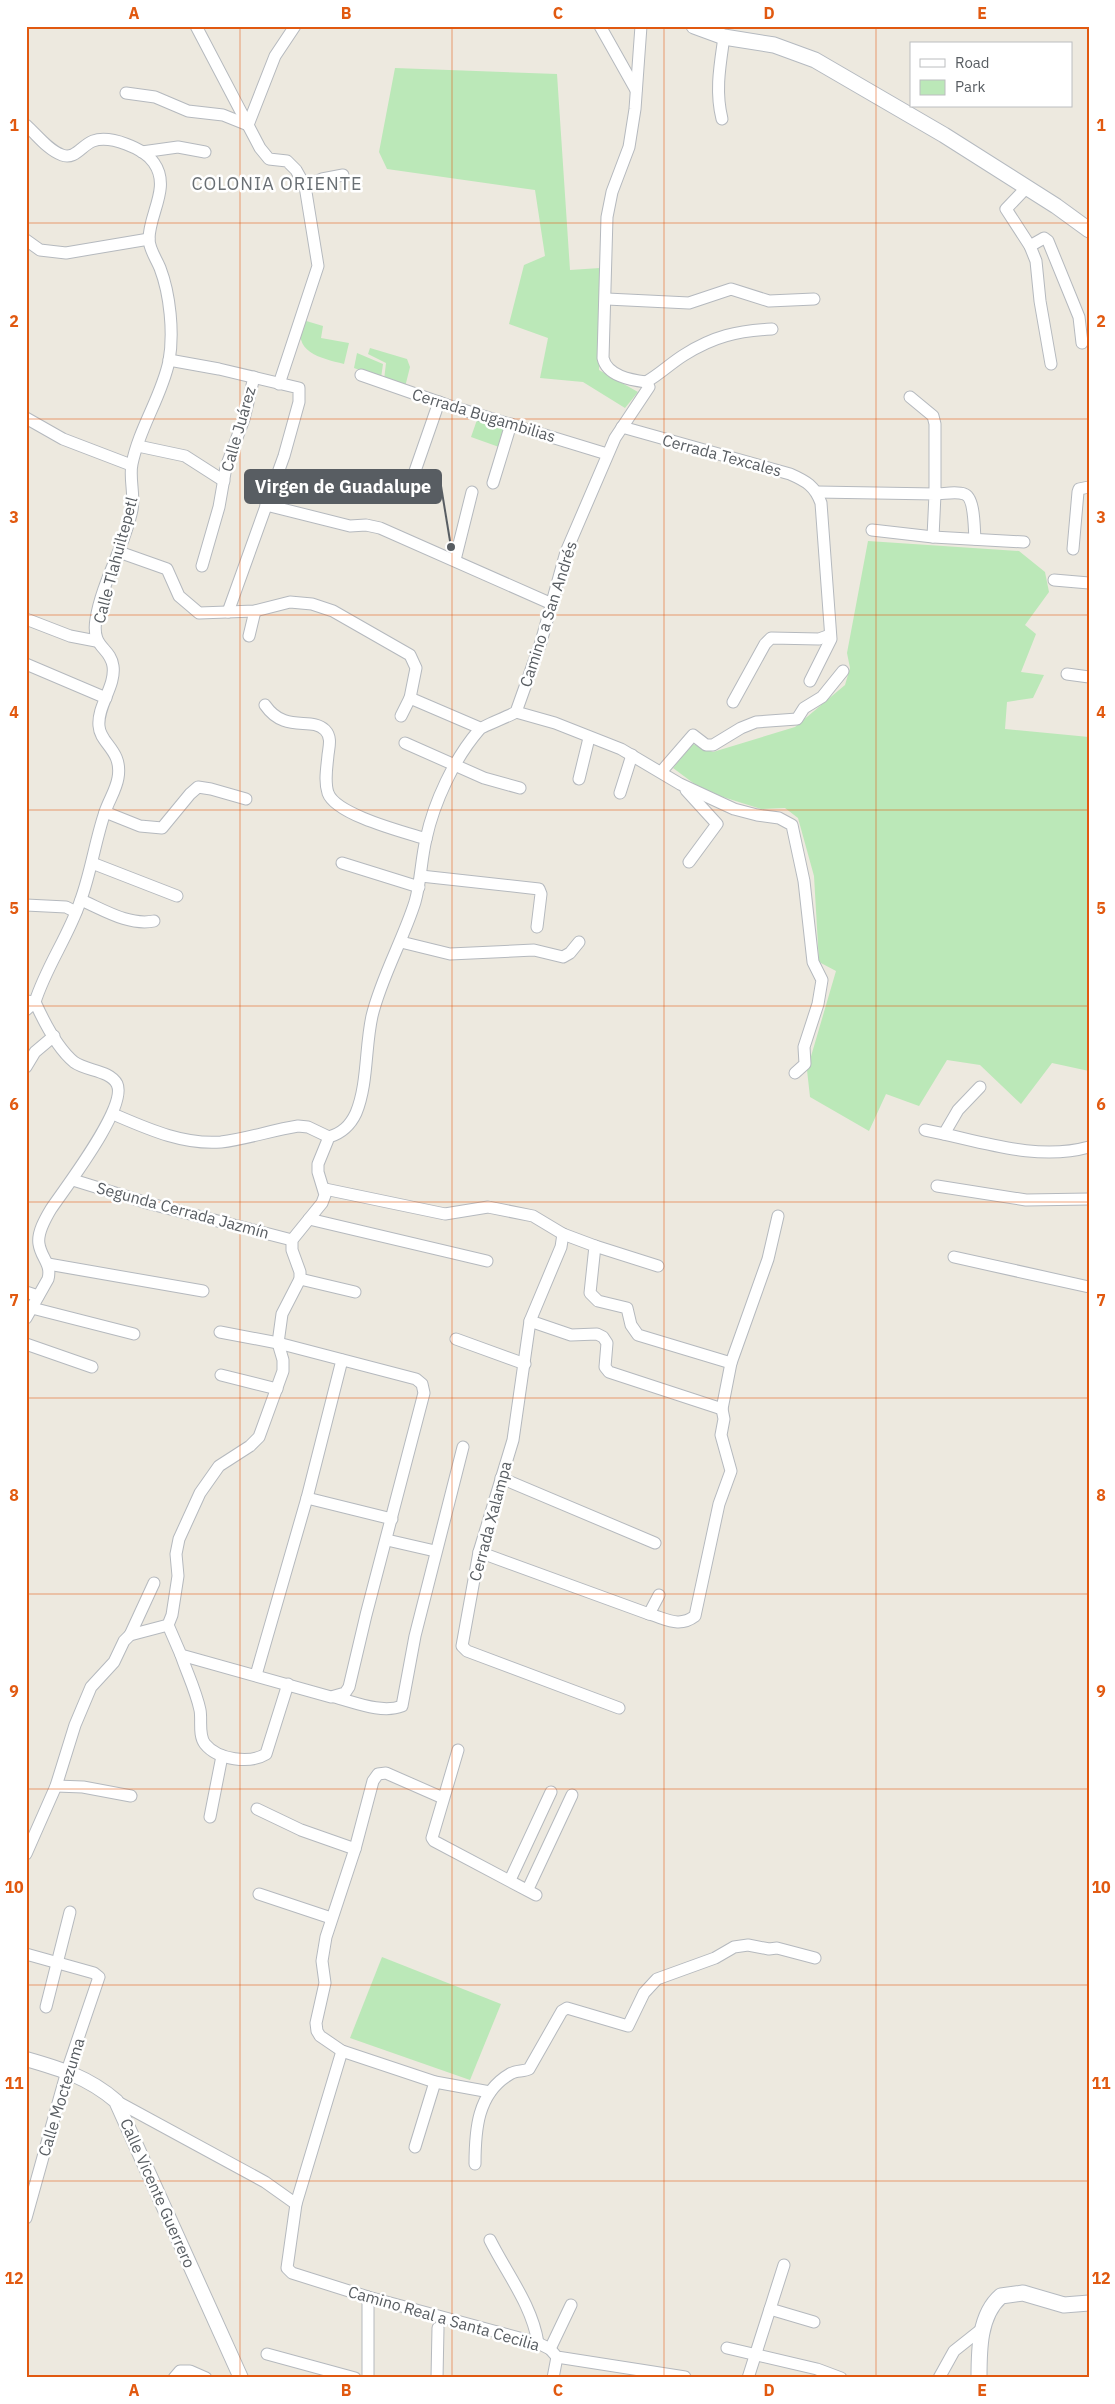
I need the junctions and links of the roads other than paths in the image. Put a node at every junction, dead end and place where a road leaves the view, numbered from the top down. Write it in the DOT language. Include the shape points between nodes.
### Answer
graph roads {
  1 [pos="196,26"];
  2 [pos="295,26"];
  3 [pos="600,26"];
  4 [pos="641,26"];
  5 [pos="694,26"];
  6 [pos="724,37"];
  7 [pos="636,90"];
  8 [pos="126,93"];
  9 [pos="722,119"];
  10 [pos="26,125"];
  11 [pos="248,125"];
  12 [pos="142,152"];
  13 [pos="205,152"];
  14 [pos="343,175"];
  15 [pos="305,186"];
  16 [pos="1027,187"];
  17 [pos="1089,230"];
  18 [pos="149,239"];
  19 [pos="26,240"];
  20 [pos="1030,246"];
  21 [pos="607,299"];
  22 [pos="814,299"];
  23 [pos="772,330"];
  24 [pos="1082,343"];
  25 [pos="169,360"];
  26 [pos="1051,364"];
  27 [pos="361,375"];
  28 [pos="254,377"];
  29 [pos="646,382"];
  30 [pos="279,384"];
  31 [pos="910,397"];
  32 [pos="439,402"];
  33 [pos="26,418"];
  34 [pos="511,424"];
  35 [pos="622,427"];
  36 [pos="138,446"];
  37 [pos="607,454"];
  38 [pos="131,465"];
  39 [pos="415,471"];
  40 [pos="224,481"];
  41 [pos="493,483"];
  42 [pos="1084,488"];
  43 [pos="472,492"];
  44 [pos="817,492"];
  45 [pos="936,494"];
  46 [pos="266,505"];
  47 [pos="872,530"];
  48 [pos="933,537"];
  49 [pos="975,539"];
  50 [pos="1024,542"];
  51 [pos="1073,549"];
  52 [pos="119,552"];
  53 [pos="455,560"];
  54 [pos="202,566"];
  55 [pos="1054,580"];
  56 [pos="1089,583"];
  57 [pos="552,604"];
  58 [pos="255,611"];
  59 [pos="228,612"];
  60 [pos="26,619"];
  61 [pos="830,635"];
  62 [pos="249,636"];
  63 [pos="96,641"];
  64 [pos="26,664"];
  65 [pos="843,671"];
  66 [pos="1067,674"];
  67 [pos="1089,677"];
  68 [pos="810,681"];
  69 [pos="106,698"];
  70 [pos="410,698"];
  71 [pos="733,702"];
  72 [pos="265,704"];
  73 [pos="516,712"];
  74 [pos="401,716"];
  75 [pos="480,728"];
  76 [pos="589,738"];
  77 [pos="405,743"];
  78 [pos="632,755"];
  79 [pos="455,765"];
  80 [pos="661,772"];
  81 [pos="579,779"];
  82 [pos="680,784"];
  83 [pos="520,788"];
  84 [pos="620,793"];
  85 [pos="246,799"];
  86 [pos="105,812"];
  87 [pos="426,839"];
  88 [pos="689,862"];
  89 [pos="92,863"];
  90 [pos="342,863"];
  91 [pos="420,882"];
  92 [pos="177,896"];
  93 [pos="81,900"];
  94 [pos="26,905"];
  95 [pos="76,912"];
  96 [pos="154,921"];
  97 [pos="537,927"];
  98 [pos="401,942"];
  99 [pos="579,942"];
  100 [pos="29,1005"];
  101 [pos="54,1036"];
  102 [pos="26,1067"];
  103 [pos="795,1073"];
  104 [pos="980,1087"];
  105 [pos="113,1114"];
  106 [pos="925,1130"];
  107 [pos="944,1134"];
  108 [pos="329,1137"];
  109 [pos="1089,1147"];
  110 [pos="73,1180"];
  111 [pos="937,1186"];
  112 [pos="325,1189"];
  113 [pos="1089,1199"];
  114 [pos="778,1216"];
  115 [pos="309,1219"];
  116 [pos="563,1234"];
  117 [pos="292,1240"];
  118 [pos="595,1246"];
  119 [pos="954,1257"];
  120 [pos="487,1261"];
  121 [pos="48,1264"];
  122 [pos="658,1266"];
  123 [pos="300,1279"];
  124 [pos="1089,1288"];
  125 [pos="203,1291"];
  126 [pos="26,1292"];
  127 [pos="355,1292"];
  128 [pos="38,1296"];
  129 [pos="29,1313"];
  130 [pos="530,1321"];
  131 [pos="220,1332"];
  132 [pos="134,1334"];
  133 [pos="456,1339"];
  134 [pos="278,1343"];
  135 [pos="26,1344"];
  136 [pos="342,1360"];
  137 [pos="525,1364"];
  138 [pos="731,1364"];
  139 [pos="92,1366"];
  140 [pos="221,1375"];
  141 [pos="277,1389"];
  142 [pos="722,1409"];
  143 [pos="464,1448"];
  144 [pos="501,1478"];
  145 [pos="307,1498"];
  146 [pos="392,1519"];
  147 [pos="387,1540"];
  148 [pos="655,1543"];
  149 [pos="435,1552"];
  150 [pos="478,1552"];
  151 [pos="154,1583"];
  152 [pos="659,1595"];
  153 [pos="649,1614"];
  154 [pos="168,1625"];
  155 [pos="130,1636"];
  156 [pos="181,1655"];
  157 [pos="256,1675"];
  158 [pos="288,1684"];
  159 [pos="331,1697"];
  160 [pos="619,1708"];
  161 [pos="458,1750"];
  162 [pos="222,1756"];
  163 [pos="56,1786"];
  164 [pos="551,1792"];
  165 [pos="572,1795"];
  166 [pos="131,1796"];
  167 [pos="443,1798"];
  168 [pos="257,1809"];
  169 [pos="210,1817"];
  170 [pos="355,1849"];
  171 [pos="26,1854"];
  172 [pos="510,1880"];
  173 [pos="260,1894"];
  174 [pos="70,1912"];
  175 [pos="330,1918"];
  176 [pos="26,1954"];
  177 [pos="815,1958"];
  178 [pos="58,1962"];
  179 [pos="46,2007"];
  180 [pos="342,2051"];
  181 [pos="26,2058"];
  182 [pos="67,2070"];
  183 [pos="435,2082"];
  184 [pos="490,2092"];
  185 [pos="116,2101"];
  186 [pos="415,2147"];
  187 [pos="475,2164"];
  188 [pos="32,2172"];
  189 [pos="296,2204"];
  190 [pos="26,2218"];
  191 [pos="490,2240"];
  192 [pos="784,2265"];
  193 [pos="368,2297"];
  194 [pos="1089,2303"];
  195 [pos="571,2306"];
  196 [pos="770,2308"];
  197 [pos="814,2322"];
  198 [pos="438,2328"];
  199 [pos="983,2328"];
  200 [pos="538,2343"];
  201 [pos="727,2348"];
  202 [pos="554,2353"];
  203 [pos="267,2354"];
  204 [pos="755,2354"];
  205 [pos="816,2373"];
  206 [pos="685,2376"];
  207 [pos="174,2378"];
  208 [pos="206,2378"];
  209 [pos="241,2378"];
  210 [pos="354,2378"];
  211 [pos="368,2378"];
  212 [pos="437,2378"];
  213 [pos="553,2378"];
  214 [pos="748,2378"];
  215 [pos="841,2378"];
  216 [pos="938,2378"];
  217 [pos="979,2378"];
  1 -- 11 [label="street"];
  2 -- 11 [label="street" via="274,56"];
  3 -- 7 [label="street"];
  4 -- 7 [label="street"];
  5 -- 6 [label="main road"];
  6 -- 9 [label="street" via="718,83"];
  6 -- 16 [label="main road" via="774,45 815,60"];
  7 -- 21 [label="street" via="629,147 609,205"];
  8 -- 11 [label="street" via="155,97 188,111 223,116"];
  10 -- 12 [label="street" via="63,156 73,156 95,140 119,142"];
  11 -- 15 [label="street" via="269,159 287,161"];
  12 -- 13 [label="street" via="178,147"];
  12 -- 18 [label="street" via="156,164 160,181"];
  14 -- 15 [label="street"];
  15 -- 30 [label="street" via="318,266"];
  16 -- 17 [label="main road"];
  16 -- 20 [label="street" via="1006,209"];
  18 -- 19 [label="street" via="66,253 40,250"];
  18 -- 25 [label="street, Calle Tlahuiltepetl" via="164,281 170,330"];
  20 -- 24 [label="street" via="1044,238 1048,241 1079,317"];
  20 -- 26 [label="street" via="1036,261"];
  21 -- 22 [label="street" via="689,303 732,289 769,301"];
  21 -- 29 [label="street" via="604,364 626,378"];
  23 -- 29 [label="street" via="739,331 709,341"];
  25 -- 28 [label="street"];
  25 -- 36 [label="street, Calle Tlahuiltepetl"];
  27 -- 32 [label="street, Cerrada Bugambilias"];
  28 -- 30 [label="street"];
  28 -- 40 [label="street, Calle Juárez"];
  29 -- 35 [label="street, Camino a San Andrés" via="649,386 647,391"];
  30 -- 46 [label="street" via="299,388 299,402"];
  31 -- 45 [label="street" via="933,416 936,424"];
  32 -- 34 [label="street, Cerrada Bugambilias"];
  32 -- 39 [label="street"];
  33 -- 38 [label="street" via="63,439"];
  34 -- 37 [label="street, Cerrada Bugambilias"];
  34 -- 41 [label="street"];
  35 -- 37 [label="street, Camino a San Andrés"];
  35 -- 44 [label="street, Cerrada Texcales" via="790,474"];
  36 -- 38 [label="street, Calle Tlahuiltepetl"];
  36 -- 40 [label="street, Calle Juárez" via="185,456"];
  37 -- 57 [label="street, Camino a San Andrés" via="566,552"];
  38 -- 52 [label="street, Calle Tlahuiltepetl" via="132,510"];
  40 -- 54 [label="street, Calle Juárez"];
  42 -- 51 [label="street"];
  43 -- 53 [label="street"];
  44 -- 45 [label="street"];
  44 -- 61 [label="street"];
  45 -- 48 [label="street"];
  45 -- 49 [label="street" via="968,496 972,505"];
  46 -- 53 [label="street" via="350,526 380,528"];
  46 -- 59 [label="street"];
  47 -- 48 [label="street"];
  48 -- 49 [label="street"];
  49 -- 50 [label="street"];
  52 -- 59 [label="street" via="167,569 179,596 199,613"];
  52 -- 63 [label="street, Calle Tlahuiltepetl" via="99,604 95,622"];
  53 -- 57 [label="street"];
  55 -- 56 [label="street"];
  57 -- 73 [label="street, Camino a San Andrés"];
  58 -- 59 [label="street"];
  58 -- 62 [label="street"];
  58 -- 70 [label="street" via="300,602 333,611 410,655 416,668"];
  60 -- 63 [label="street" via="70,636"];
  61 -- 68 [label="street" via="826,652"];
  61 -- 71 [label="street" via="818,639 771,638"];
  63 -- 69 [label="street, Calle Tlahuiltepetl" via="113,665"];
  64 -- 69 [label="street"];
  65 -- 80 [label="street" via="822,697 804,708 797,719 756,722 714,745 706,745 693,734"];
  66 -- 67 [label="street"];
  69 -- 86 [label="street" via="100,730 116,753 119,768 116,788"];
  70 -- 74 [label="street"];
  70 -- 75 [label="street"];
  72 -- 87 [label="street" via="274,717 323,728 328,733 326,778 328,794 333,801 370,821"];
  73 -- 75 [label="street"];
  73 -- 76 [label="street" via="555,723"];
  75 -- 79 [label="street"];
  76 -- 78 [label="street"];
  76 -- 81 [label="street"];
  77 -- 79 [label="street"];
  78 -- 80 [label="street"];
  78 -- 84 [label="street"];
  79 -- 83 [label="street" via="484,778"];
  79 -- 87 [label="street"];
  80 -- 82 [label="street"];
  82 -- 88 [label="street" via="717,824"];
  82 -- 103 [label="street" via="734,809 786,820 795,833 813,962 822,980 804,1047 805,1064"];
  85 -- 86 [label="street" via="198,787 165,825 156,829"];
  86 -- 89 [label="street"];
  87 -- 91 [label="street"];
  89 -- 92 [label="street"];
  89 -- 93 [label="street"];
  90 -- 91 [label="street"];
  91 -- 97 [label="street" via="539,889"];
  91 -- 98 [label="street"];
  93 -- 95 [label="street"];
  93 -- 96 [label="street" via="131,921"];
  94 -- 95 [label="street" via="66,907"];
  95 -- 100 [label="street"];
  98 -- 99 [label="street" via="450,954 534,950 563,957"];
  98 -- 108 [label="street" via="373,1014 355,1114 340,1134"];
  100 -- 101 [label="street"];
  101 -- 102 [label="street" via="35,1052"];
  101 -- 105 [label="street" via="62,1050 77,1064 112,1078 117,1084 118,1096"];
  104 -- 107 [label="street" via="958,1110"];
  105 -- 108 [label="street" via="171,1137 191,1140 221,1142 298,1126"];
  105 -- 110 [label="street"];
  106 -- 107 [label="street"];
  107 -- 109 [label="street" via="1041,1152 1069,1152"];
  108 -- 112 [label="street" via="318,1164"];
  110 -- 117 [label="street, Segunda Cerrada Jazmín" via="151,1204"];
  110 -- 121 [label="street" via="52,1209 39,1235 40,1250"];
  111 -- 113 [label="street" via="1026,1200"];
  112 -- 115 [label="street" via="322,1203"];
  112 -- 116 [label="street" via="445,1214 488,1206 533,1216"];
  114 -- 138 [label="street" via="768,1260"];
  115 -- 117 [label="street"];
  115 -- 120 [label="street"];
  116 -- 118 [label="street"];
  116 -- 130 [label="street, Cerrada Xalampa" via="561,1247"];
  117 -- 123 [label="street"];
  118 -- 122 [label="street"];
  118 -- 138 [label="street" via="590,1281 590,1293 594,1298 628,1308 631,1326 638,1335"];
  119 -- 124 [label="street"];
  121 -- 125 [label="street"];
  121 -- 128 [label="street" via="48,1280"];
  123 -- 127 [label="street"];
  123 -- 134 [label="street" via="282,1314"];
  126 -- 128 [label="street"];
  128 -- 129 [label="street"];
  129 -- 132 [label="street"];
  130 -- 137 [label="street, Cerrada Xalampa"];
  130 -- 142 [label="street" via="571,1335 596,1334 603,1337 607,1343 605,1367 609,1372"];
  131 -- 134 [label="street"];
  133 -- 137 [label="street"];
  134 -- 136 [label="street"];
  134 -- 141 [label="street" via="284,1366"];
  135 -- 139 [label="street"];
  136 -- 145 [label="street"];
  136 -- 146 [label="street" via="416,1379 422,1384 424,1393"];
  137 -- 144 [label="street, Cerrada Xalampa" via="513,1440"];
  138 -- 142 [label="street"];
  140 -- 141 [label="street"];
  141 -- 154 [label="street" via="258,1437 250,1446 218,1466 200,1493 179,1539 176,1554 178,1576"];
  142 -- 153 [label="street" via="721,1436 731,1471 719,1504 695,1616 686,1623 678,1623"];
  143 -- 149 [label="street"];
  144 -- 148 [label="street"];
  144 -- 150 [label="street, Cerrada Xalampa"];
  145 -- 146 [label="street"];
  145 -- 157 [label="street"];
  146 -- 147 [label="street"];
  147 -- 149 [label="street"];
  147 -- 159 [label="street" via="349,1687 346,1692"];
  149 -- 159 [label="street" via="402,1706 381,1708"];
  150 -- 153 [label="street"];
  150 -- 160 [label="street, Cerrada Xalampa" via="462,1646 467,1651"];
  151 -- 155 [label="street"];
  152 -- 153 [label="street"];
  154 -- 155 [label="street"];
  154 -- 156 [label="street"];
  155 -- 163 [label="street" via="114,1662 91,1687"];
  156 -- 157 [label="street"];
  156 -- 162 [label="street" via="200,1711 205,1744"];
  157 -- 158 [label="street"];
  158 -- 159 [label="street"];
  158 -- 162 [label="street" via="266,1754 253,1760"];
  161 -- 167 [label="street"];
  162 -- 169 [label="street"];
  163 -- 166 [label="street" via="83,1787"];
  163 -- 171 [label="street"];
  164 -- 172 [label="street"];
  165 -- 172 [label="street" via="532,1892"];
  167 -- 170 [label="street" via="386,1773 378,1774 373,1781"];
  167 -- 172 [label="street" via="432,1832 434,1841"];
  168 -- 170 [label="street"];
  170 -- 175 [label="street"];
  173 -- 175 [label="street"];
  174 -- 178 [label="street"];
  175 -- 180 [label="street" via="323,1953 324,1988 316,2023 320,2036"];
  176 -- 178 [label="street"];
  177 -- 184 [label="street" via="777,1948 741,1946 657,1979 644,1993 628,2026 567,2008 562,2011 529,2069 510,2074"];
  178 -- 179 [label="street"];
  178 -- 182 [label="street, Calle Moctezuma" via="99,1977"];
  180 -- 183 [label="street"];
  180 -- 189 [label="street"];
  181 -- 182 [label="street, Calle Vicente Guerrero"];
  182 -- 185 [label="street, Calle Vicente Guerrero" via="98,2085"];
  182 -- 188 [label="street, Calle Moctezuma"];
  183 -- 184 [label="street"];
  183 -- 186 [label="street"];
  184 -- 187 [label="street" via="478,2119"];
  185 -- 189 [label="street" via="265,2182"];
  185 -- 209 [label="street, Calle Vicente Guerrero"];
  188 -- 190 [label="street, Calle Moctezuma"];
  189 -- 193 [label="street, Camino Real a Santa Cecilia" via="287,2268 292,2273"];
  191 -- 200 [label="street" via="519,2289 536,2327"];
  192 -- 196 [label="street"];
  193 -- 200 [label="street, Camino Real a Santa Cecilia"];
  193 -- 211 [label="street"];
  194 -- 199 [label="main road" via="1064,2305 1024,2294 1009,2294 993,2303"];
  195 -- 202 [label="street, Camino Real a Santa Cecilia"];
  196 -- 197 [label="street"];
  196 -- 204 [label="street"];
  198 -- 212 [label="street"];
  199 -- 216 [label="street" via="954,2351"];
  199 -- 217 [label="main road"];
  200 -- 202 [label="street, Camino Real a Santa Cecilia"];
  201 -- 204 [label="street"];
  202 -- 206 [label="street"];
  202 -- 213 [label="street"];
  203 -- 210 [label="street"];
  204 -- 205 [label="street"];
  204 -- 214 [label="street"];
  205 -- 215 [label="street"];
  207 -- 208 [label="street" via="180,2371 190,2371"];
}
